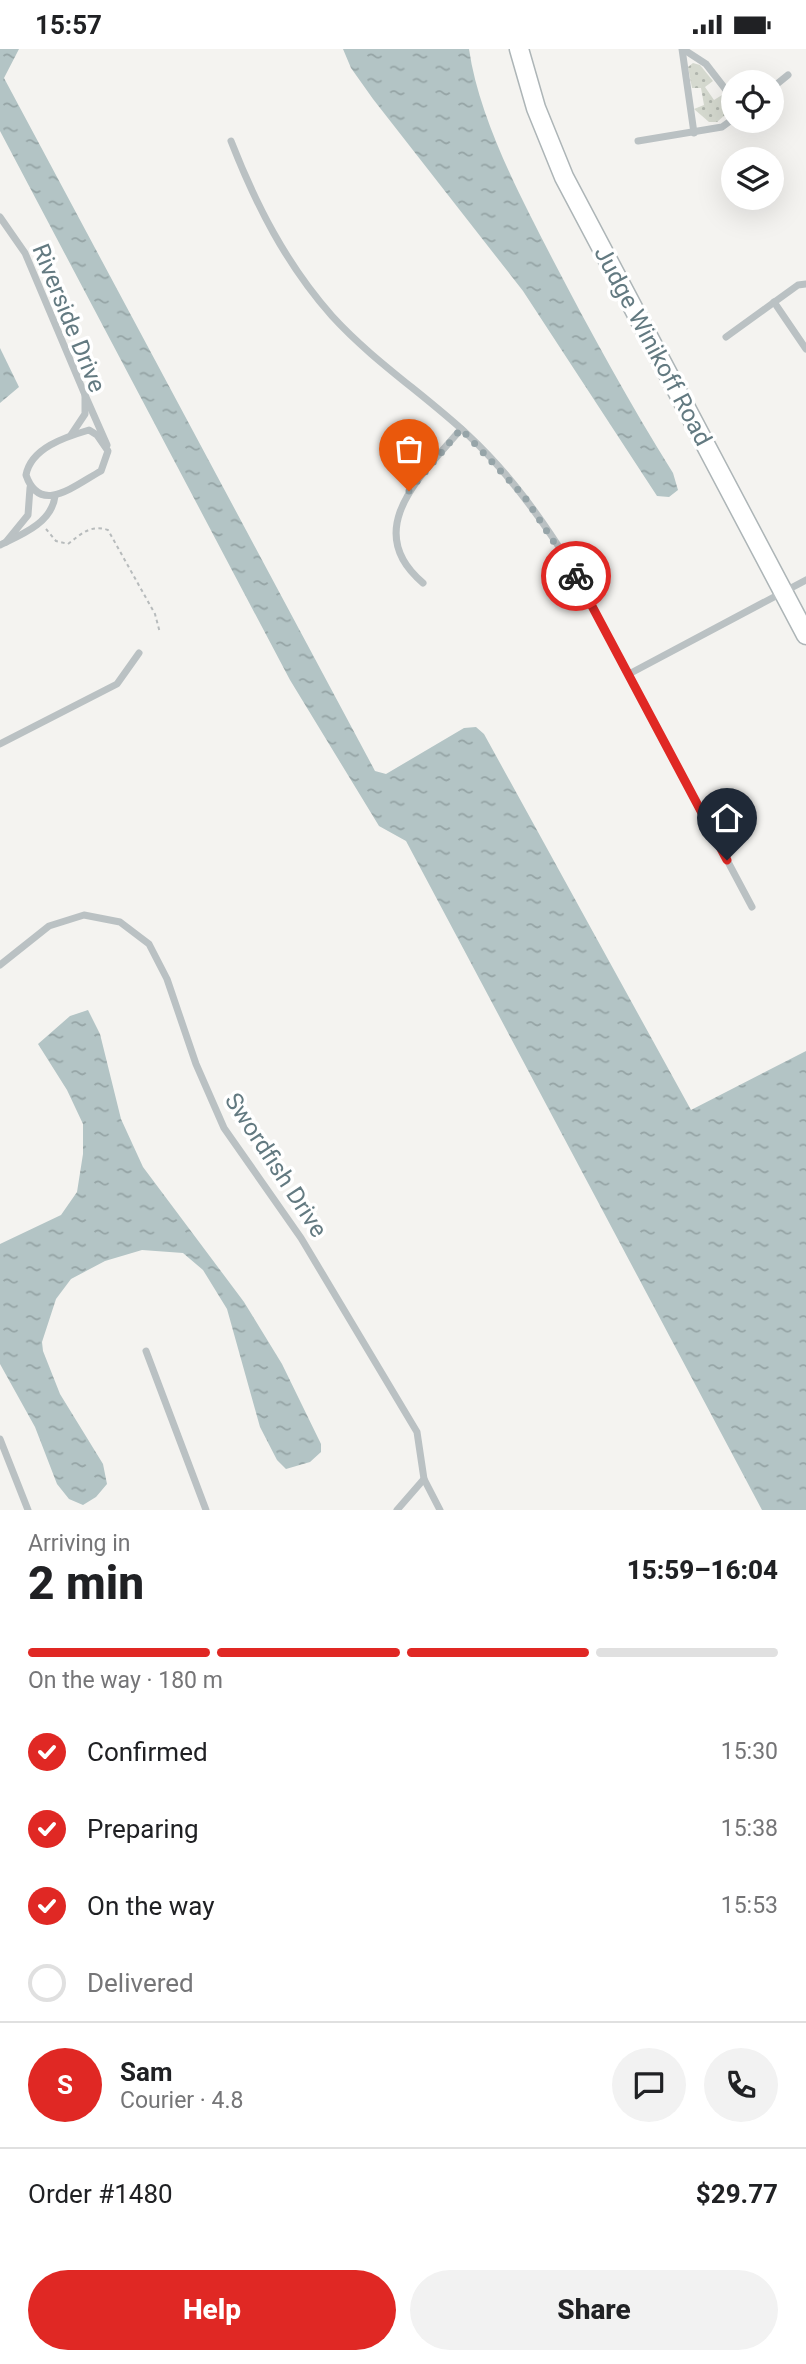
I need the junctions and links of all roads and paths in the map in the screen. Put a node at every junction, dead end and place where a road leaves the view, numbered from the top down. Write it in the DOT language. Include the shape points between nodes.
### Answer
graph roads {
  1 [pos="519,49"];
  2 [pos="683,49"];
  3 [pos="788,75"];
  4 [pos="784,78"];
  5 [pos="721,83"];
  6 [pos="721,127"];
  7 [pos="694,133"];
  8 [pos="232,141"];
  9 [pos="638,141"];
  10 [pos="0,217"];
  11 [pos="806,284"];
  12 [pos="774,302"];
  13 [pos="726,337"];
  14 [pos="806,349"];
  15 [pos="85,395"];
  16 [pos="461,429"];
  17 [pos="71,435"];
  18 [pos="108,451"];
  19 [pos="30,488"];
  20 [pos="55,496"];
  21 [pos="46,529"];
  22 [pos="3,544"];
  23 [pos="806,579"];
  24 [pos="423,583"];
  25 [pos="783,592"];
  26 [pos="160,633"];
  27 [pos="806,635"];
  28 [pos="139,653"];
  29 [pos="629,674"];
  30 [pos="0,744"];
  31 [pos="752,907"];
  32 [pos="0,965"];
  33 [pos="146,1350"];
  34 [pos="0,1439"];
  35 [pos="424,1479"];
  36 [pos="28,1510"];
  37 [pos="206,1510"];
  38 [pos="397,1510"];
  39 [pos="440,1510"];
  1 -- 25 [label="street, Judge Winikoff Road" via="536,108 564,177"];
  2 -- 5 [label="street" via="706,64"];
  2 -- 7 [label="street"];
  3 -- 4 [label="street"];
  6 -- 7 [label="street"];
  7 -- 9 [label="street"];
  8 -- 16 [label="street" via="267,223 308,286 357,342"];
  10 -- 15 [label="street, Riverside Drive" via="25,253"];
  11 -- 12 [label="street"];
  12 -- 13 [label="street"];
  12 -- 14 [label="street"];
  15 -- 17 [label="street, Riverside Drive" via="85,414"];
  15 -- 18 [label="street"];
  16 -- 24 [label="street" via="409,491 398,514 396,531 402,556"];
  16 -- 29 [label="street" via="547,527"];
  17 -- 18 [label="street" via="94,432"];
  17 -- 19 [label="street" via="35,455 26,475"];
  18 -- 20 [label="street" via="101,471"];
  19 -- 20 [label="street" via="45,497"];
  19 -- 22 [label="street" via="28,515"];
  20 -- 22 [label="street" via="49,513 20,537"];
  21 -- 26 [label="path" via="56,541 68,544 87,529 108,530 155,614"];
  23 -- 25 [label="street"];
  25 -- 27 [label="street, Judge Winikoff Road"];
  25 -- 29 [label="street"];
  28 -- 30 [label="street" via="117,684"];
  29 -- 31 [label="street"];
  32 -- 35 [label="street, Swordfish Drive" via="49,926 84,915 120,922 149,944 224,1128 286,1215 416,1432"];
  33 -- 37 [label="street"];
  34 -- 36 [label="street"];
  35 -- 38 [label="street"];
  35 -- 39 [label="street, Swordfish Drive"];
}
